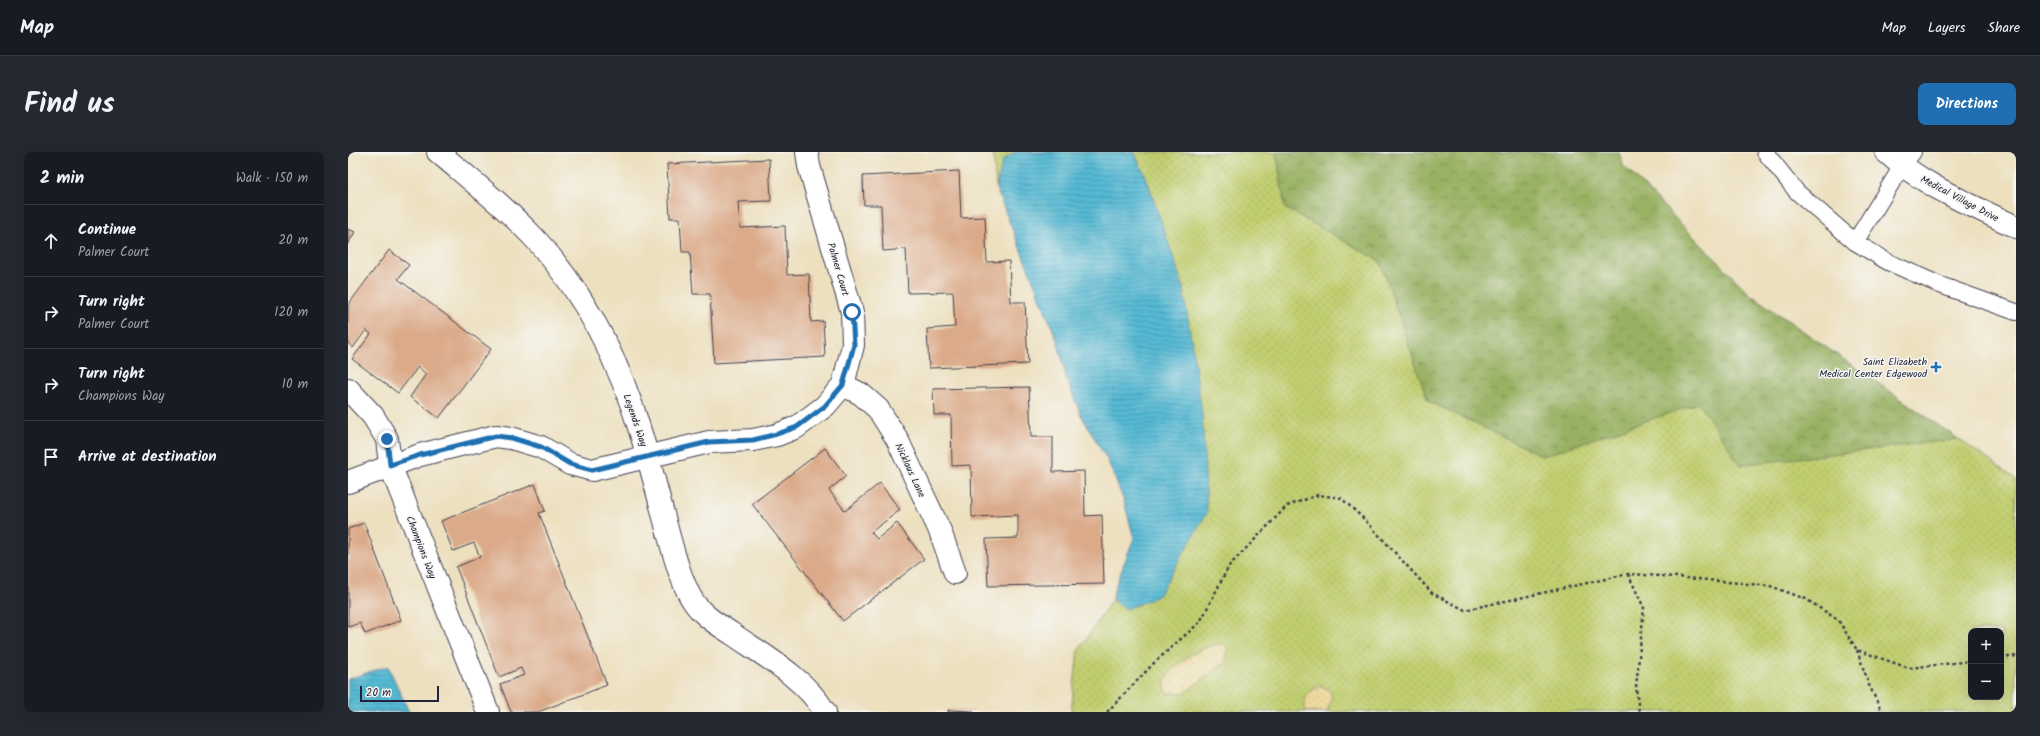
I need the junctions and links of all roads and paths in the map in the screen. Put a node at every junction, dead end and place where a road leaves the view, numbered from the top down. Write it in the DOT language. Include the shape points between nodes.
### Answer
graph roads {
  1 [pos="438,152"];
  2 [pos="807,152"];
  3 [pos="1765,152"];
  4 [pos="1886,152"];
  5 [pos="1908,159"];
  6 [pos="2016,227"];
  7 [pos="1856,242"];
  8 [pos="2016,312"];
  9 [pos="843,385"];
  10 [pos="348,390"];
  11 [pos="648,456"];
  12 [pos="390,465"];
  13 [pos="348,482"];
  14 [pos="955,573"];
  15 [pos="1628,574"];
  16 [pos="1857,650"];
  17 [pos="2016,656"];
  18 [pos="2004,658"];
  19 [pos="1968,661"];
  20 [pos="488,712"];
  21 [pos="825,712"];
  22 [pos="1107,712"];
  23 [pos="1639,712"];
  24 [pos="1882,712"];
  1 -- 11 [label="street, Legends Way" via="537,241 587,309 606,344 633,407"];
  2 -- 9 [label="street, Palmer Court" via="852,312 854,345"];
  3 -- 7 [label="lane" via="1797,192"];
  4 -- 5 [label="street, Medical Village Drive"];
  5 -- 6 [label="street, Medical Village Drive" via="1944,192"];
  5 -- 7 [label="lane"];
  7 -- 8 [label="lane" via="1888,262 1940,285"];
  9 -- 11 [label="street, Palmer Court" via="825,406 797,427 753,440 709,442"];
  9 -- 14 [label="street, Nicklaus Lane" via="861,394 878,409 897,439 940,531"];
  10 -- 12 [label="street, Champions Way" via="373,416 387,439"];
  11 -- 12 [label="street, Palmer Court" via="592,470 570,464 541,447 496,436"];
  11 -- 21 [label="street, Legends Way" via="674,557 690,596 705,616 799,680"];
  12 -- 13 [label="street, Palmer Court"];
  12 -- 20 [label="street, Champions Way"];
  15 -- 16 [label="path" via="1770,586 1806,599 1838,620"];
  15 -- 22 [label="path" via="1465,610 1432,593 1364,519 1341,498 1318,496 1287,506 1229,566 1200,622 1155,662"];
  15 -- 23 [label="path" via="1644,608 1636,687"];
  16 -- 19 [label="path" via="1910,668"];
  16 -- 24 [label="path"];
  17 -- 18 [label="path"];
}
